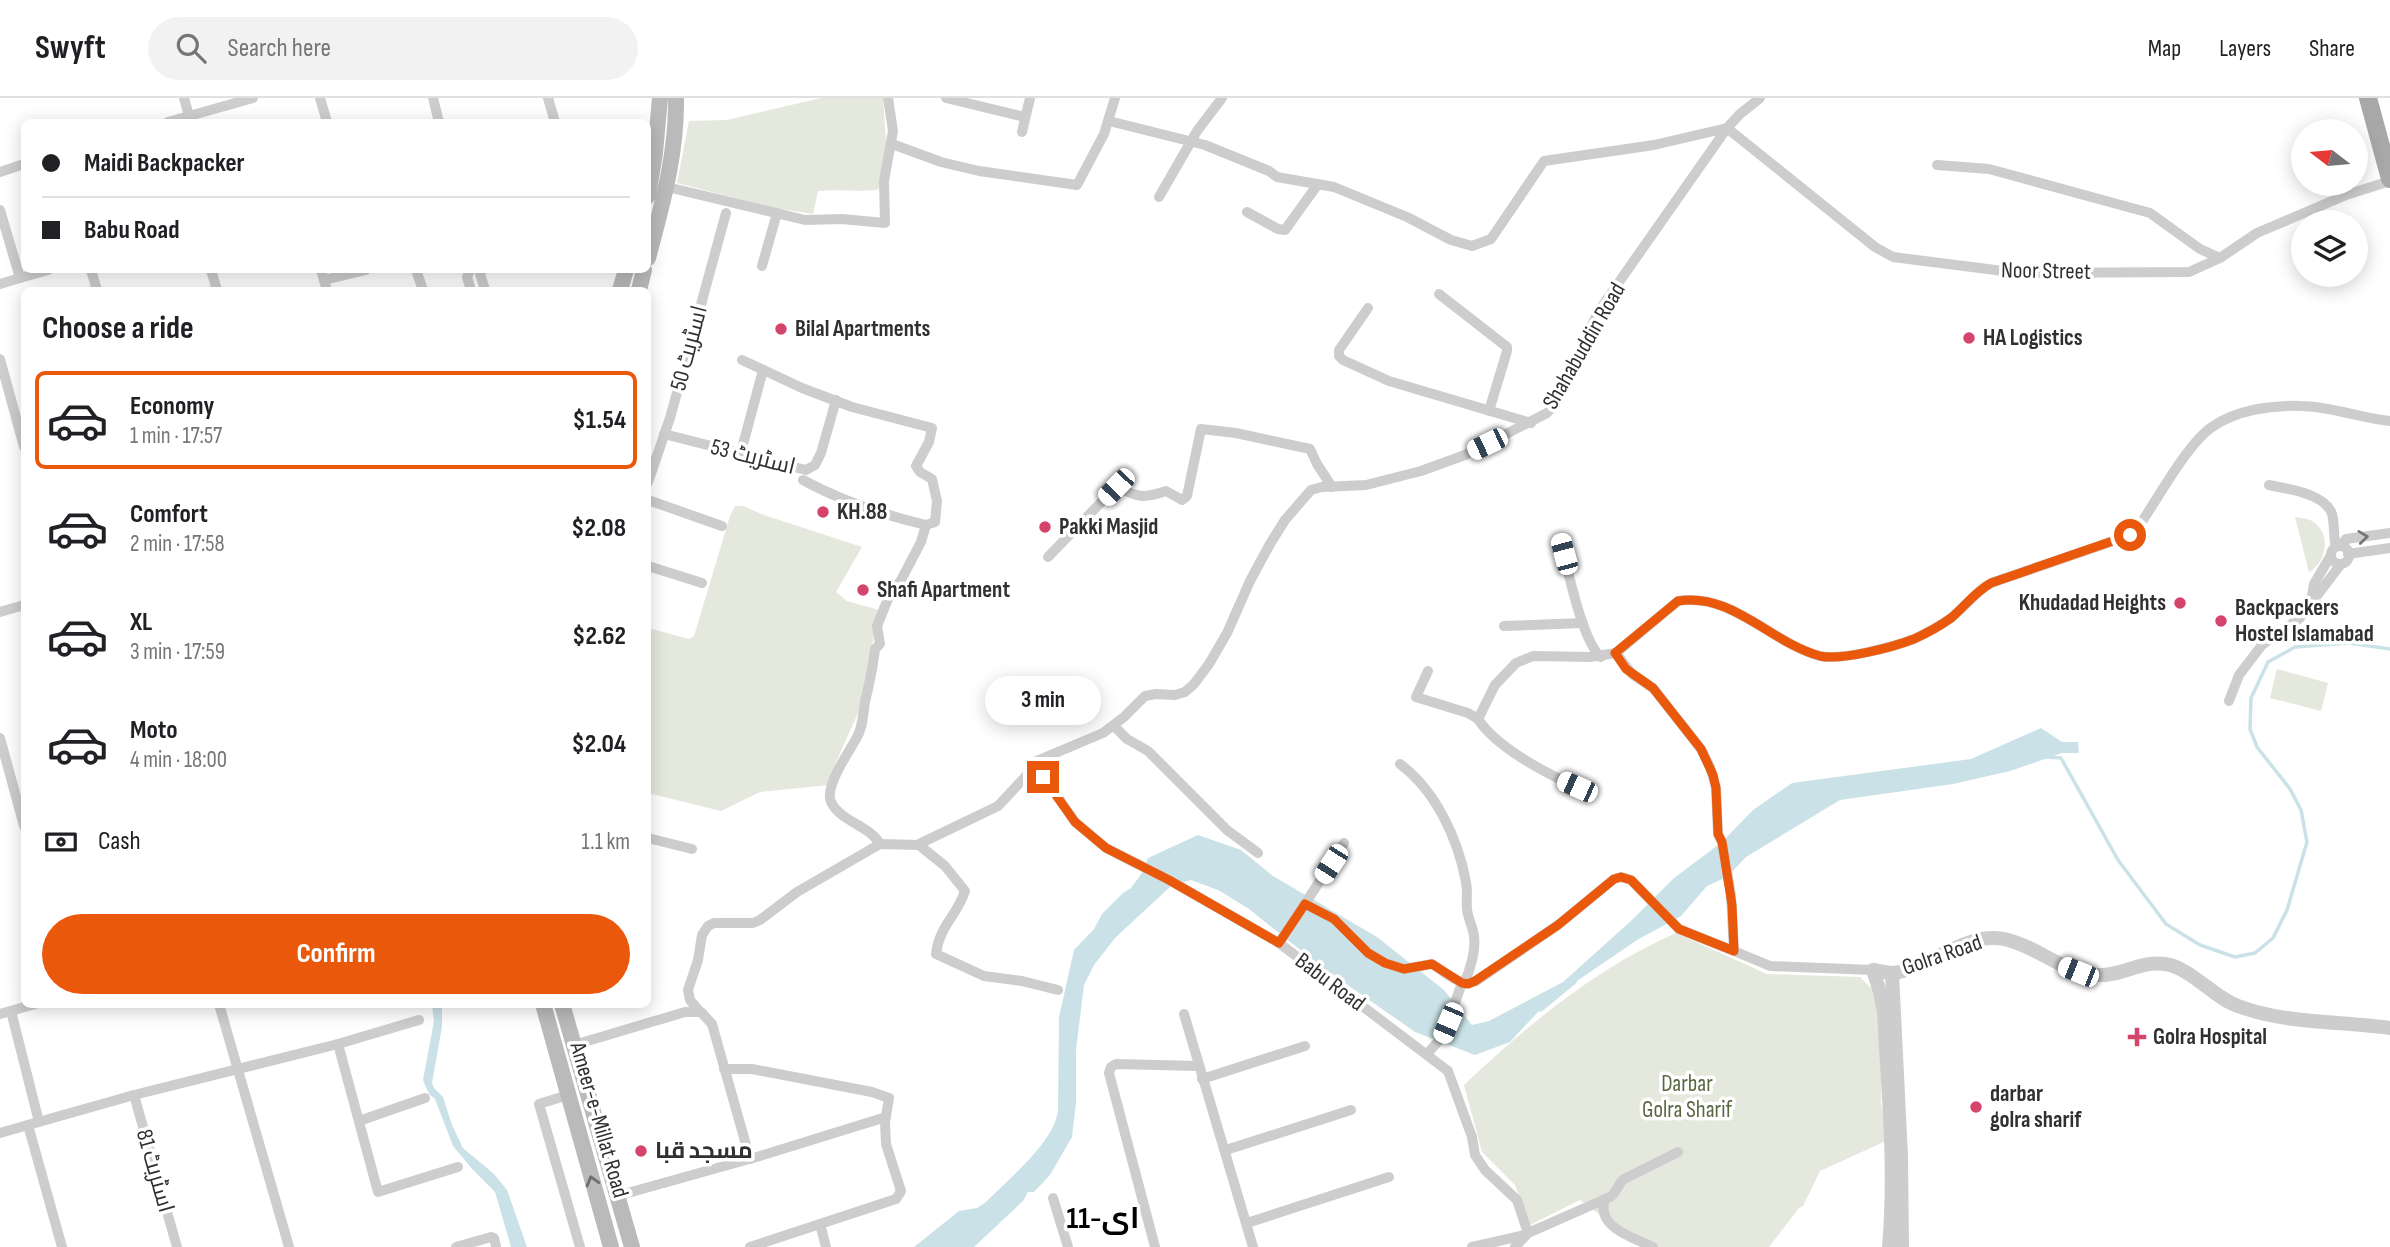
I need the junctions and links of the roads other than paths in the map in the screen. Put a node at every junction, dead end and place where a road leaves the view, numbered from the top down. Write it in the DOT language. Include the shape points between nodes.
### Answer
graph roads {
  1 [pos="184,98"];
  2 [pos="253,98"];
  3 [pos="320,98"];
  4 [pos="433,98"];
  5 [pos="548,98"];
  6 [pos="660,98"];
  7 [pos="676,98"];
  8 [pos="888,98"];
  9 [pos="946,98"];
  10 [pos="1030,98"];
  11 [pos="1115,98"];
  12 [pos="1222,98"];
  13 [pos="1760,98"];
  14 [pos="2368,98"];
  15 [pos="189,116"];
  16 [pos="1026,117"];
  17 [pos="178,119"];
  18 [pos="326,119"];
  19 [pos="438,119"];
  20 [pos="554,119"];
  21 [pos="1109,121"];
  22 [pos="1727,128"];
  23 [pos="1022,132"];
  24 [pos="1190,142"];
  25 [pos="892,144"];
  26 [pos="21,165"];
  27 [pos="1937,165"];
  28 [pos="2389,171"];
  29 [pos="0,172"];
  30 [pos="651,177"];
  31 [pos="1318,184"];
  32 [pos="667,187"];
  33 [pos="1159,197"];
  34 [pos="0,210"];
  35 [pos="1247,212"];
  36 [pos="726,213"];
  37 [pos="777,213"];
  38 [pos="651,247"];
  39 [pos="2220,258"];
  40 [pos="762,266"];
  41 [pos="38,273"];
  42 [pos="353,273"];
  43 [pos="20,278"];
  44 [pos="324,280"];
  45 [pos="0,284"];
  46 [pos="1439,294"];
  47 [pos="1368,308"];
  48 [pos="0,359"];
  49 [pos="743,360"];
  50 [pos="763,370"];
  51 [pos="836,400"];
  52 [pos="1489,411"];
  53 [pos="2390,421"];
  54 [pos="1531,423"];
  55 [pos="664,435"];
  56 [pos="21,436"];
  57 [pos="741,452"];
  58 [pos="651,473"];
  59 [pos="803,480"];
  60 [pos="2269,485"];
  61 [pos="1332,487"];
  62 [pos="651,501"];
  63 [pos="926,525"];
  64 [pos="722,526"];
  65 [pos="2390,533"];
  66 [pos="1560,540"];
  67 [pos="2390,548"];
  68 [pos="2339,553"];
  69 [pos="1048,556"];
  70 [pos="651,567"];
  71 [pos="702,583"];
  72 [pos="21,606"];
  73 [pos="0,612"];
  74 [pos="1583,623"];
  75 [pos="1504,626"];
  76 [pos="1615,653"];
  77 [pos="1601,657"];
  78 [pos="1428,671"];
  79 [pos="2229,701"];
  80 [pos="1478,719"];
  81 [pos="1114,726"];
  82 [pos="0,738"];
  83 [pos="1034,762"];
  84 [pos="1401,764"];
  85 [pos="4,768"];
  86 [pos="1577,787"];
  87 [pos="21,817"];
  88 [pos="651,839"];
  89 [pos="880,844"];
  90 [pos="1344,844"];
  91 [pos="917,845"];
  92 [pos="692,849"];
  93 [pos="1258,853"];
  94 [pos="1305,905"];
  95 [pos="1279,943"];
  96 [pos="1734,951"];
  97 [pos="1873,970"];
  98 [pos="1892,973"];
  99 [pos="1463,983"];
  100 [pos="1058,990"];
  101 [pos="220,1008"];
  102 [pos="544,1008"];
  103 [pos="563,1008"];
  104 [pos="700,1012"];
  105 [pos="6,1013"];
  106 [pos="1184,1014"];
  107 [pos="419,1020"];
  108 [pos="2390,1028"];
  109 [pos="338,1044"];
  110 [pos="574,1045"];
  111 [pos="1305,1046"];
  112 [pos="1427,1054"];
  113 [pos="1198,1066"];
  114 [pos="237,1068"];
  115 [pos="724,1069"];
  116 [pos="1202,1079"];
  117 [pos="586,1090"];
  118 [pos="134,1095"];
  119 [pos="568,1095"];
  120 [pos="425,1098"];
  121 [pos="1350,1111"];
  122 [pos="886,1117"];
  123 [pos="359,1121"];
  124 [pos="34,1124"];
  125 [pos="0,1133"];
  126 [pos="1226,1150"];
  127 [pos="1678,1152"];
  128 [pos="750,1159"];
  129 [pos="458,1167"];
  130 [pos="1389,1177"];
  131 [pos="617,1196"];
  132 [pos="1053,1198"];
  133 [pos="1605,1199"];
  134 [pos="1247,1223"];
  135 [pos="820,1224"];
  136 [pos="1528,1233"];
  137 [pos="496,1246"];
  138 [pos="62,1247"];
  139 [pos="177,1247"];
  140 [pos="289,1247"];
  141 [pos="456,1247"];
  142 [pos="580,1247"];
  143 [pos="611,1247"];
  144 [pos="632,1247"];
  145 [pos="750,1247"];
  146 [pos="826,1247"];
  147 [pos="1068,1247"];
  148 [pos="1155,1247"];
  149 [pos="1254,1247"];
  150 [pos="1472,1247"];
  151 [pos="1515,1247"];
  152 [pos="1653,1247"];
  153 [pos="1889,1247"];
  154 [pos="1902,1247"];
  1 -- 15 [label="street"];
  2 -- 15 [label="street"];
  3 -- 18 [label="street"];
  4 -- 19 [label="street"];
  5 -- 20 [label="street"];
  6 -- 30 [label="main road"];
  7 -- 32 [label="main road"];
  8 -- 25 [label="street"];
  9 -- 16 [label="street"];
  10 -- 16 [label="street"];
  11 -- 21 [label="street"];
  12 -- 24 [label="street"];
  13 -- 22 [label="street, Shahabuddin Road"];
  14 -- 28 [label="main road"];
  15 -- 17 [label="street"];
  16 -- 23 [label="street"];
  21 -- 24 [label="street"];
  21 -- 25 [label="street" via="1077,185 979,171"];
  22 -- 31 [label="street" via="1654,145 1544,161 1491,239 1472,246"];
  22 -- 39 [label="street, Noor Street" via="1893,257 2019,273 2174,274"];
  22 -- 54 [label="street, Shahabuddin Road" via="1598,312 1556,403"];
  24 -- 31 [label="street" via="1269,170 1277,177"];
  24 -- 33 [label="street"];
  25 -- 37 [label="street" via="884,181 885,223 805,220"];
  26 -- 29 [label="street"];
  27 -- 39 [label="street" via="1989,169 2150,213"];
  28 -- 39 [label="street, Noor Street" via="2257,233"];
  31 -- 35 [label="street" via="1285,230"];
  32 -- 37 [label="street"];
  32 -- 38 [label="main road"];
  34 -- 43 [label="street"];
  36 -- 55 [label="street, اسٹریٹ 50"];
  37 -- 40 [label="street"];
  41 -- 43 [label="street"];
  42 -- 44 [label="street"];
  43 -- 45 [label="street"];
  46 -- 52 [label="street" via="1507,347"];
  47 -- 52 [label="street" via="1339,350 1343,360 1390,381"];
  48 -- 56 [label="street"];
  49 -- 50 [label="street"];
  50 -- 51 [label="street"];
  50 -- 57 [label="street"];
  51 -- 57 [label="street, اسٹریٹ 53" via="821,453 811,469"];
  51 -- 63 [label="street" via="931,426 929,442 916,466 932,479 936,494 935,522"];
  52 -- 54 [label="street"];
  53 -- 76 [label="street" via="2301,406 2239,413 2222,420 2197,441 2130,535 1991,583 1951,618 1895,645 1823,657 1794,647 1739,613 1690,599 1678,601"];
  54 -- 61 [label="street, Shahabuddin Road" via="1421,471 1366,485"];
  55 -- 57 [label="street, اسٹریٹ 53"];
  55 -- 58 [label="street, اسٹریٹ 50"];
  59 -- 63 [label="street" via="846,501"];
  60 -- 68 [label="street" via="2326,504"];
  61 -- 69 [label="street" via="1310,449 1201,429 1187,496 1182,500 1166,491 1140,497 1116,487"];
  61 -- 81 [label="street" via="1311,490 1285,520 1217,651 1194,684 1175,695 1146,696"];
  62 -- 64 [label="street"];
  63 -- 89 [label="street" via="877,626 880,643 875,649 862,723 830,793 833,805"];
  68 -- 65 [label="street, one-way" via="2346,539"];
  66 -- 74 [label="street"];
  67 -- 68 [label="street"];
  68 -- 79 [label="street" via="2315,584 2311,601 2297,621 2262,645 2239,675"];
  70 -- 71 [label="street"];
  72 -- 73 [label="street"];
  74 -- 75 [label="street"];
  74 -- 77 [label="street"];
  76 -- 77 [label="street"];
  76 -- 96 [label="street" via="1626,669 1653,688 1701,749 1713,775"];
  77 -- 80 [label="street" via="1522,659 1495,685"];
  78 -- 80 [label="street" via="1416,698"];
  80 -- 86 [label="street" via="1505,747"];
  81 -- 83 [label="street"];
  81 -- 93 [label="street" via="1148,751 1227,830"];
  82 -- 85 [label="street"];
  83 -- 91 [label="street" via="998,806"];
  83 -- 95 [label="street, Babu Road" via="1075,822 1106,848"];
  84 -- 99 [label="street" via="1437,806 1460,858 1474,942"];
  85 -- 87 [label="street"];
  88 -- 92 [label="street"];
  89 -- 91 [label="street"];
  89 -- 104 [label="street" via="753,923 708,926 688,990"];
  90 -- 94 [label="street"];
  91 -- 100 [label="street" via="945,866 965,891 939,936 936,954 984,976"];
  94 -- 95 [label="street"];
  94 -- 99 [label="street" via="1334,919 1368,953 1385,963 1404,969 1432,964"];
  95 -- 112 [label="street, Babu Road"];
  96 -- 97 [label="street" via="1770,966"];
  96 -- 99 [label="street" via="1679,929 1631,880 1618,877 1539,939 1475,981"];
  97 -- 98 [label="street, Golra Road"];
  97 -- 153 [label="street, Golra Road" via="1884,1012 1891,1151"];
  98 -- 108 [label="street, Golra Road" via="1972,941 2003,939 2078,972 2116,975 2164,963 2235,1005 2256,1012"];
  98 -- 154 [label="street, Golra Road"];
  99 -- 112 [label="street" via="1443,1036"];
  101 -- 114 [label="street"];
  102 -- 119 [label="main road, Ameer-e-Millat Road"];
  103 -- 110 [label="main road, Ameer-e-Millat Road"];
  104 -- 110 [label="street" via="685,1012"];
  104 -- 115 [label="street" via="712,1024"];
  105 -- 124 [label="street"];
  106 -- 113 [label="street"];
  107 -- 109 [label="street"];
  109 -- 114 [label="street"];
  109 -- 123 [label="street"];
  110 -- 117 [label="main road, Ameer-e-Millat Road"];
  111 -- 116 [label="street"];
  112 -- 136 [label="street, Babu Road" via="1448,1071 1475,1155 1517,1200"];
  113 -- 116 [label="street"];
  113 -- 148 [label="street" via="1116,1064 1109,1073"];
  114 -- 118 [label="street"];
  114 -- 140 [label="street"];
  115 -- 122 [label="street" via="752,1069 872,1092 889,1098"];
  115 -- 128 [label="street"];
  116 -- 126 [label="street"];
  117 -- 119 [label="main road"];
  117 -- 131 [label="main road, Ameer-e-Millat Road"];
  118 -- 124 [label="street"];
  118 -- 139 [label="street, اسٹریٹ 81"];
  119 -- 142 [label="street" via="539,1104"];
  143 -- 119 [label="main road, Ameer-e-Millat Road, one-way"];
  120 -- 123 [label="street"];
  121 -- 126 [label="street"];
  122 -- 128 [label="street"];
  122 -- 135 [label="street" via="886,1144 899,1196"];
  123 -- 129 [label="street" via="378,1192"];
  124 -- 125 [label="street"];
  124 -- 138 [label="street"];
  126 -- 134 [label="street"];
  127 -- 133 [label="street" via="1624,1179 1615,1194"];
  128 -- 131 [label="street"];
  130 -- 134 [label="street"];
  131 -- 144 [label="main road, Ameer-e-Millat Road"];
  132 -- 147 [label="street"];
  133 -- 136 [label="street"];
  133 -- 152 [label="street" via="1602,1209 1607,1221"];
  134 -- 149 [label="street"];
  135 -- 145 [label="street"];
  135 -- 146 [label="street"];
  136 -- 150 [label="street"];
  136 -- 151 [label="street"];
  137 -- 141 [label="street" via="491,1237"];
}
